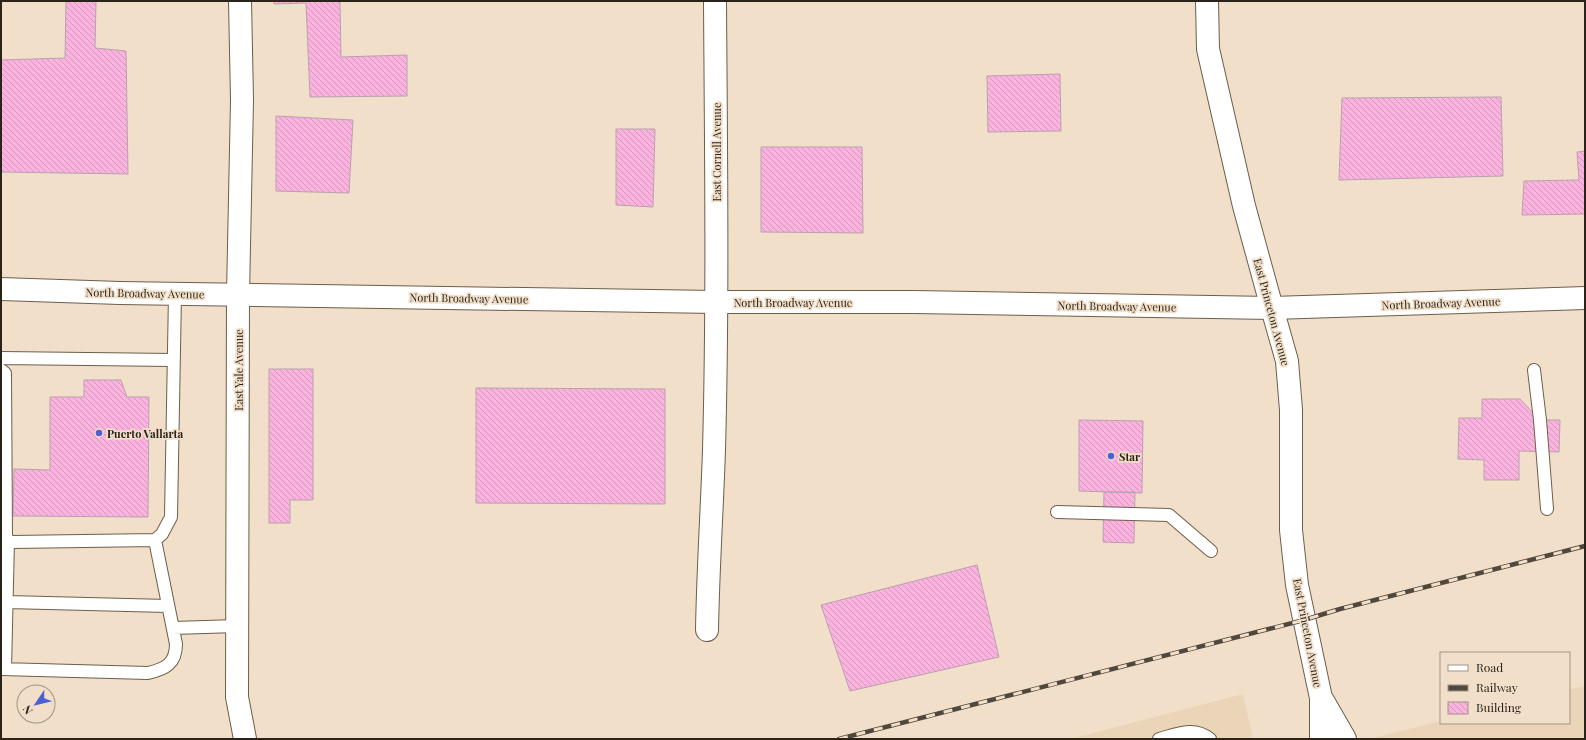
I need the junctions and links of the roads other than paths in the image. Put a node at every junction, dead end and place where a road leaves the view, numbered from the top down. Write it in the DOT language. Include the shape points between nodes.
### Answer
graph roads {
  1 [pos="240,1"];
  2 [pos="716,1"];
  3 [pos="1207,1"];
  4 [pos="1,288"];
  5 [pos="174,294"];
  6 [pos="238,295"];
  7 [pos="1585,298"];
  8 [pos="716,302"];
  9 [pos="1272,308"];
  10 [pos="1,358"];
  11 [pos="173,360"];
  12 [pos="1,370"];
  13 [pos="1534,370"];
  14 [pos="1547,509"];
  15 [pos="1057,512"];
  16 [pos="8,540"];
  17 [pos="155,540"];
  18 [pos="1211,551"];
  19 [pos="7,602"];
  20 [pos="168,606"];
  21 [pos="237,626"];
  22 [pos="173,628"];
  23 [pos="706,630"];
  24 [pos="3,669"];
  25 [pos="1321,698"];
  26 [pos="245,739"];
  27 [pos="1159,739"];
  28 [pos="1210,739"];
  29 [pos="1321,739"];
  30 [pos="1345,739"];
  1 -- 6 [label="street, East Yale Avenue" via="242,100"];
  2 -- 8 [label="street, East Cornell Avenue"];
  3 -- 9 [label="street, East Princeton Avenue" via="1208,49 1244,206"];
  4 -- 5 [label="street, North Broadway Avenue"];
  5 -- 6 [label="street, North Broadway Avenue"];
  5 -- 11 [label="lane"];
  6 -- 8 [label="street, North Broadway Avenue"];
  6 -- 21 [label="street, East Yale Avenue"];
  7 -- 9 [label="street, North Broadway Avenue"];
  8 -- 9 [label="street, North Broadway Avenue" via="914,302"];
  8 -- 23 [label="street, East Cornell Avenue" via="714,450"];
  9 -- 25 [label="street, East Princeton Avenue" via="1287,361 1291,410 1291,530 1297,585"];
  10 -- 11 [label="lane"];
  11 -- 17 [label="lane" via="171,517 162,534"];
  12 -- 16 [label="lane" via="5,373"];
  13 -- 14 [label="lane"];
  15 -- 18 [label="lane" via="1169,515"];
  16 -- 17 [label="lane"];
  16 -- 19 [label="lane"];
  17 -- 20 [label="lane"];
  19 -- 20 [label="lane"];
  19 -- 24 [label="lane"];
  20 -- 22 [label="lane"];
  21 -- 22 [label="lane"];
  21 -- 26 [label="street, East Yale Avenue" via="236,697"];
  22 -- 24 [label="lane" via="176,654 161,670 148,673"];
  25 -- 29 [label="street, East Princeton Avenue"];
  25 -- 30 [label="street, East Princeton Avenue"];
  27 -- 28 [label="lane" via="1190,731 1200,732"];
}
